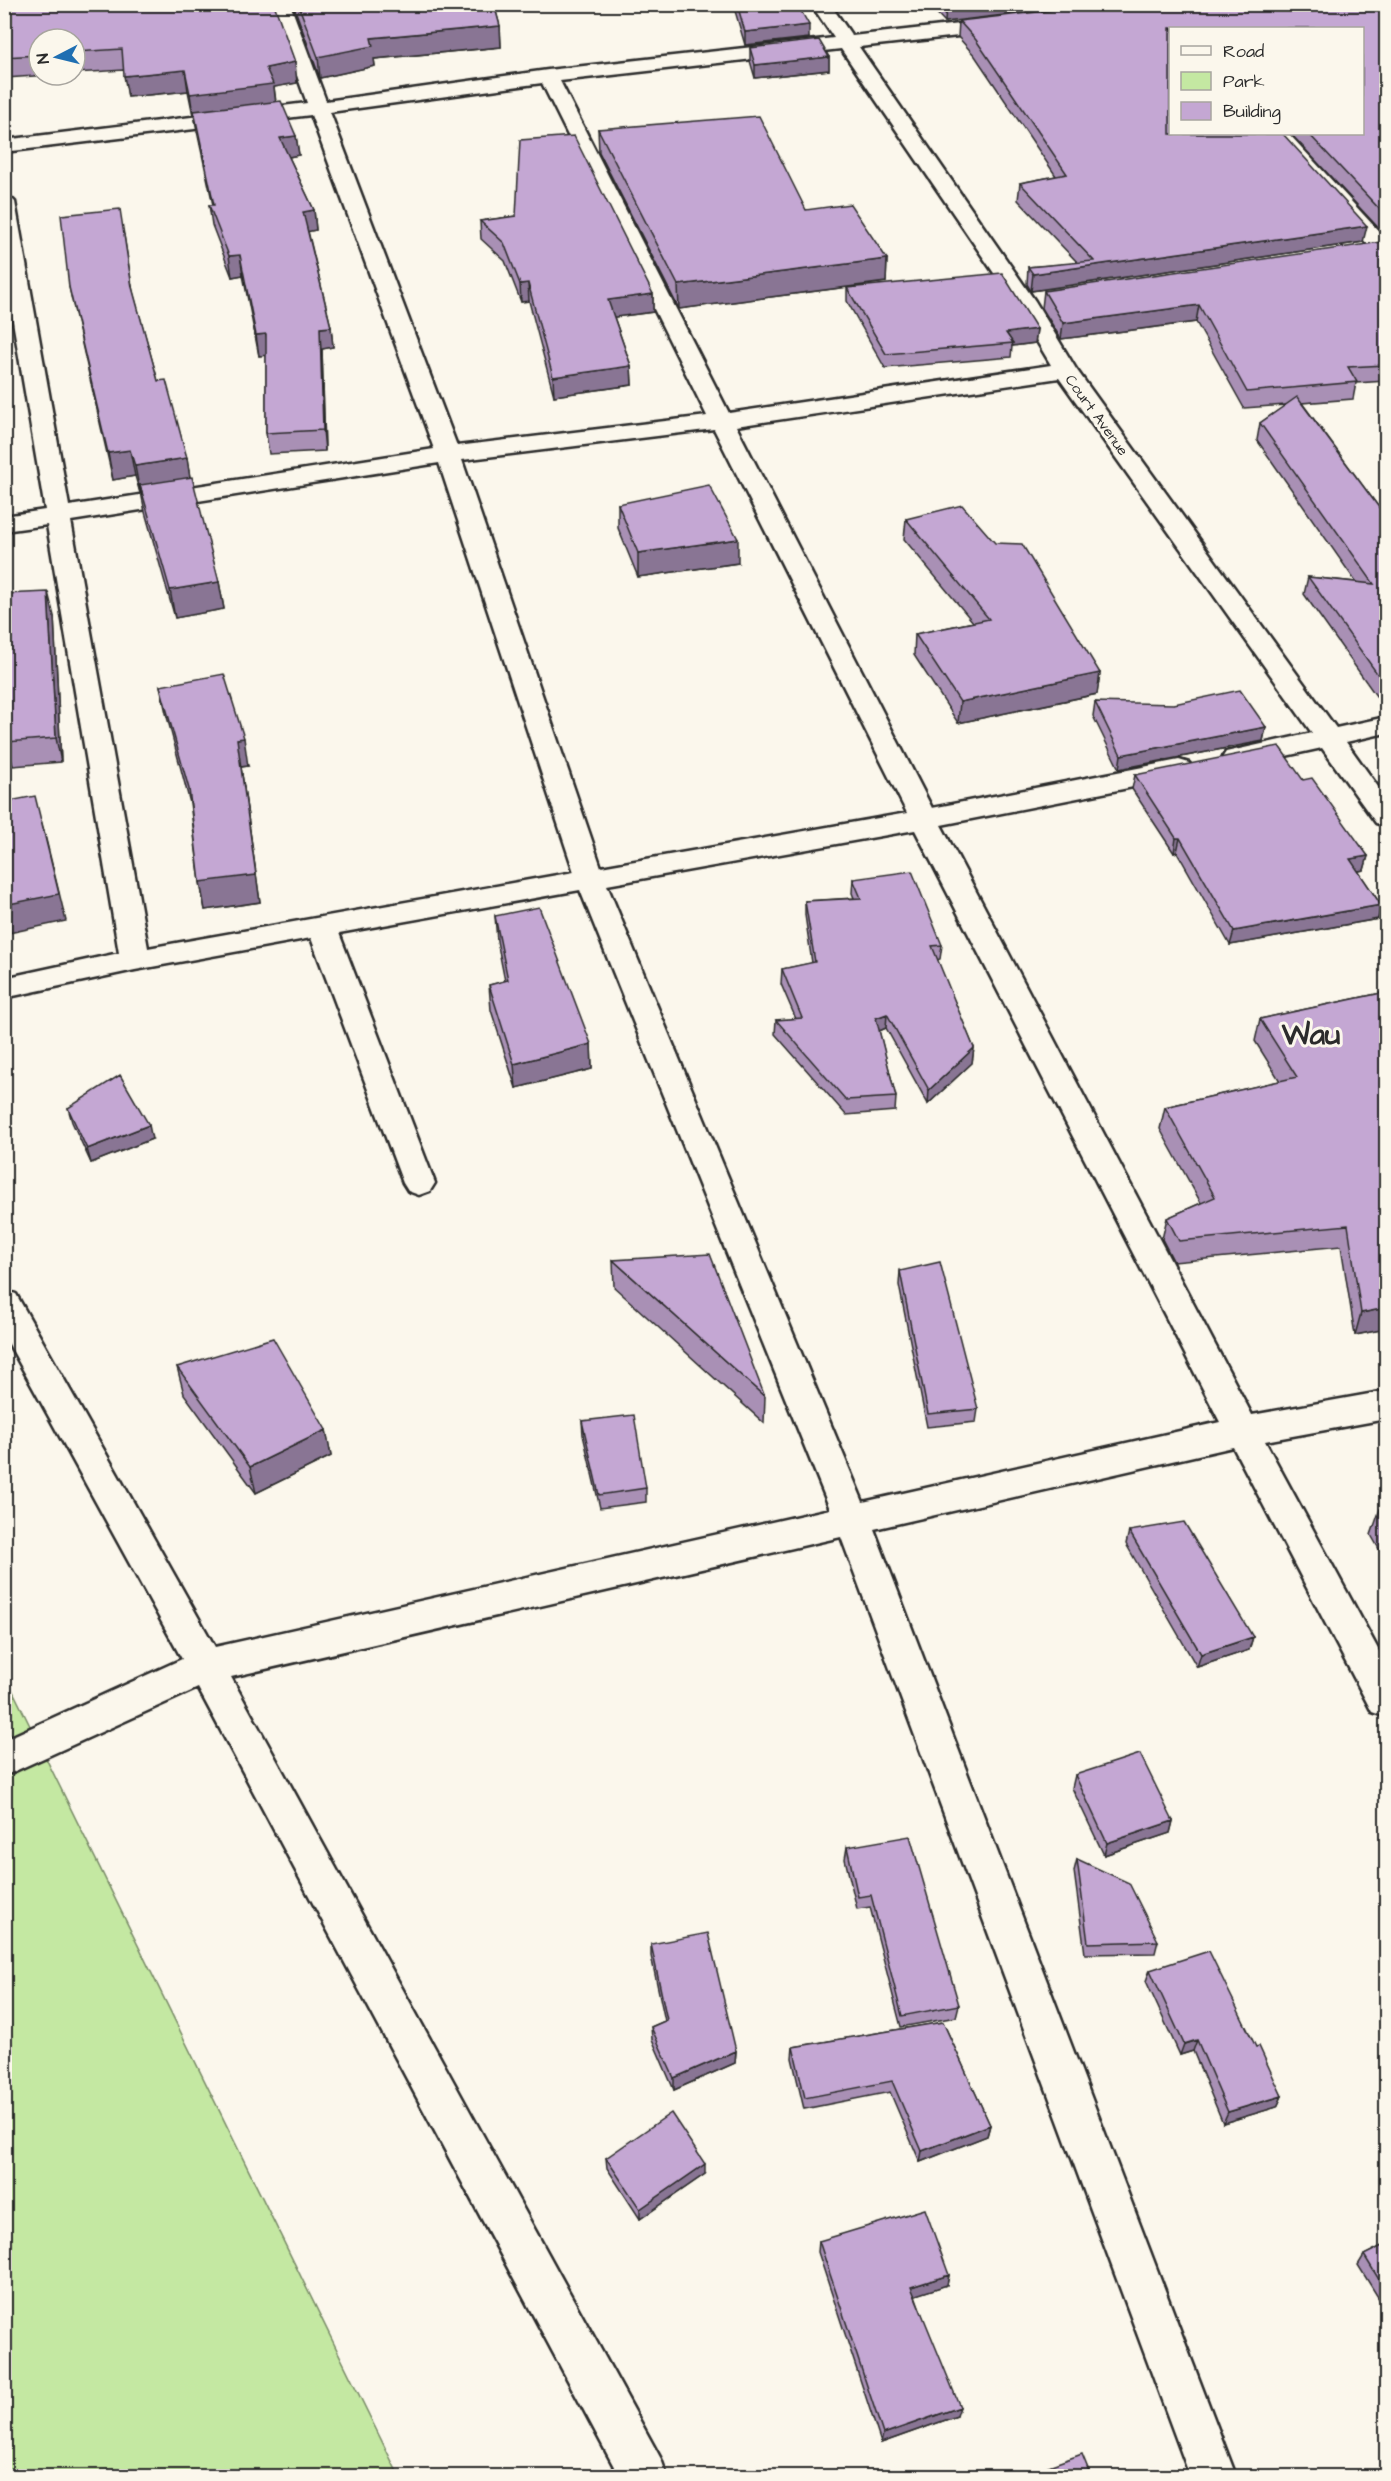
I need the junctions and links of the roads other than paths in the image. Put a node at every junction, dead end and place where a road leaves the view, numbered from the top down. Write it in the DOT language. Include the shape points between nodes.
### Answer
graph roads {
  1 [pos="280,4"];
  2 [pos="820,4"];
  3 [pos="1021,23"];
  4 [pos="846,43"];
  5 [pos="548,76"];
  6 [pos="317,108"];
  7 [pos="1279,135"];
  8 [pos="4,146"];
  9 [pos="4,202"];
  10 [pos="1386,249"];
  11 [pos="1361,252"];
  12 [pos="1065,370"];
  13 [pos="721,421"];
  14 [pos="448,454"];
  15 [pos="59,516"];
  16 [pos="4,524"];
  17 [pos="1386,725"];
  18 [pos="1329,739"];
  19 [pos="1386,817"];
  20 [pos="923,819"];
  21 [pos="590,878"];
  22 [pos="322,928"];
  23 [pos="135,960"];
  24 [pos="4,988"];
  25 [pos="419,1183"];
  26 [pos="4,1303"];
  27 [pos="1386,1405"];
  28 [pos="1241,1431"];
  29 [pos="853,1521"];
  30 [pos="206,1666"];
  31 [pos="1386,1700"];
  32 [pos="4,1759"];
  33 [pos="644,2476"];
  34 [pos="1214,2476"];
  1 -- 6 [label="street"];
  2 -- 4 [label="street, Court Avenue"];
  3 -- 4 [label="street"];
  4 -- 5 [label="street"];
  4 -- 12 [label="street, Court Avenue" via="1036,299"];
  5 -- 6 [label="street"];
  5 -- 13 [label="street"];
  6 -- 8 [label="street"];
  6 -- 14 [label="street"];
  7 -- 10 [label="street"];
  9 -- 15 [label="street"];
  10 -- 11 [label="street"];
  12 -- 13 [label="street"];
  12 -- 18 [label="street, Court Avenue"];
  13 -- 14 [label="street"];
  13 -- 20 [label="street"];
  14 -- 15 [label="street"];
  14 -- 21 [label="street"];
  15 -- 16 [label="street"];
  15 -- 23 [label="street"];
  17 -- 18 [label="street"];
  18 -- 19 [label="street, Court Avenue"];
  18 -- 20 [label="street"];
  20 -- 21 [label="street"];
  20 -- 28 [label="street"];
  21 -- 22 [label="street"];
  21 -- 29 [label="street"];
  22 -- 23 [label="street"];
  22 -- 25 [label="street"];
  23 -- 24 [label="street"];
  26 -- 30 [label="street"];
  27 -- 28 [label="street"];
  28 -- 29 [label="street"];
  28 -- 31 [label="street"];
  29 -- 30 [label="street"];
  29 -- 34 [label="street"];
  30 -- 32 [label="street"];
  30 -- 33 [label="street"];
}
